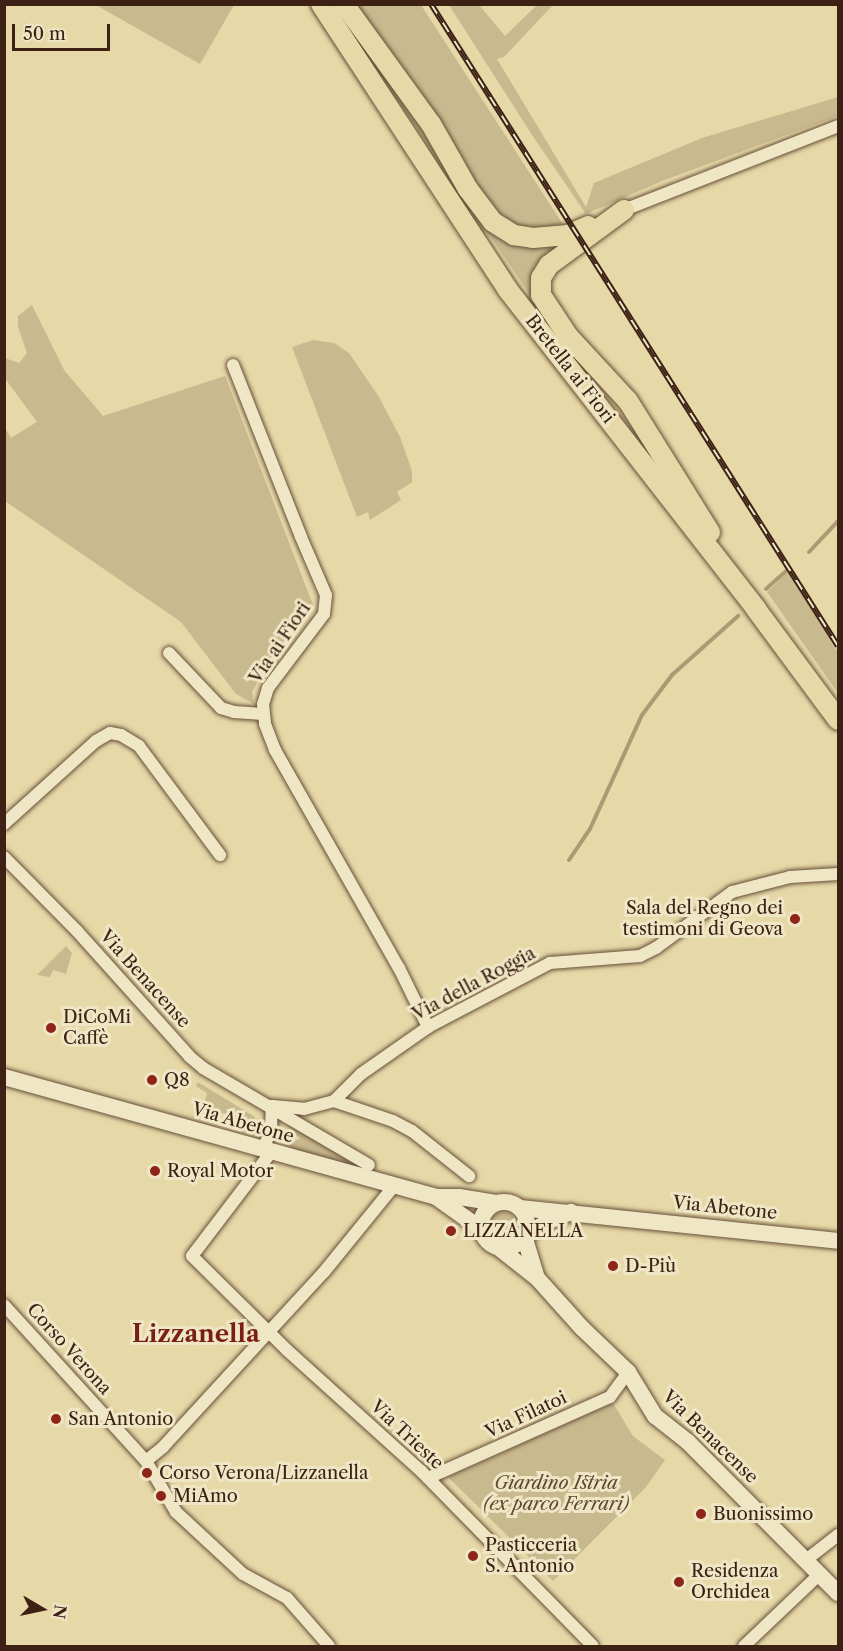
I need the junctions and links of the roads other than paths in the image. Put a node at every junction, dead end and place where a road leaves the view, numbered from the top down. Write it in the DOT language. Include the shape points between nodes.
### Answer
graph roads {
  1 [pos="321,4"];
  2 [pos="344,4"];
  3 [pos="838,126"];
  4 [pos="624,210"];
  5 [pos="233,364"];
  6 [pos="756,609"];
  7 [pos="169,653"];
  8 [pos="263,714"];
  9 [pos="838,720"];
  10 [pos="4,824"];
  11 [pos="220,855"];
  12 [pos="4,857"];
  13 [pos="838,874"];
  14 [pos="428,1027"];
  15 [pos="4,1077"];
  16 [pos="334,1101"];
  17 [pos="272,1106"];
  18 [pos="268,1150"];
  19 [pos="369,1164"];
  20 [pos="469,1176"];
  21 [pos="394,1186"];
  22 [pos="436,1197"];
  23 [pos="495,1203"];
  24 [pos="520,1208"];
  25 [pos="572,1212"];
  26 [pos="481,1229"];
  27 [pos="524,1236"];
  28 [pos="838,1241"];
  29 [pos="499,1248"];
  30 [pos="537,1278"];
  31 [pos="4,1305"];
  32 [pos="269,1332"];
  33 [pos="628,1372"];
  34 [pos="146,1461"];
  35 [pos="428,1478"];
  36 [pos="838,1535"];
  37 [pos="806,1560"];
  38 [pos="820,1574"];
  39 [pos="838,1593"];
  40 [pos="329,1647"];
  41 [pos="593,1647"];
  42 [pos="744,1647"];
  1 -- 6 [label="main road, Bretella ai Fiori" via="508,290"];
  2 -- 4 [label="main road" via="431,124 468,189 493,222 523,238 552,238 568,235"];
  3 -- 4 [label="street"];
  4 -- 6 [label="main road" via="549,265 541,278 541,295 568,336 628,401"];
  5 -- 8 [label="street, Via ai Fiori" via="326,595 324,614 268,688"];
  6 -- 9 [label="main road, Bretella ai Fiori"];
  7 -- 8 [label="street" via="221,708"];
  8 -- 14 [label="street, Via ai Fiori" via="275,750 393,957"];
  10 -- 11 [label="street" via="96,741 110,733 139,746"];
  12 -- 17 [label="street, Via Benacense" via="190,1057"];
  13 -- 14 [label="street, Via della Roggia" via="790,877 732,892 640,956 550,963"];
  14 -- 16 [label="street, Via della Roggia" via="361,1074"];
  15 -- 18 [label="main road, Via Abetone"];
  16 -- 17 [label="street" via="304,1109"];
  16 -- 20 [label="street" via="412,1131"];
  17 -- 18 [label="street"];
  17 -- 19 [label="street, Via Benacense"];
  18 -- 21 [label="main road, Via Abetone"];
  18 -- 32 [label="street, Via Trieste" via="192,1256"];
  21 -- 22 [label="main road, Via Abetone"];
  21 -- 32 [label="street"];
  22 -- 23 [label="main road"];
  22 -- 26 [label="main road"];
  23 -- 24 [label="main road" via="508,1202"];
  23 -- 26 [label="main road" via="485,1211"];
  24 -- 25 [label="main road, Via Abetone"];
  24 -- 27 [label="main road" via="527,1221"];
  25 -- 27 [label="main road"];
  25 -- 28 [label="main road, Via Abetone"];
  26 -- 29 [label="main road" via="488,1242"];
  27 -- 29 [label="main road" via="512,1247"];
  27 -- 30 [label="main road, Via Benacense"];
  29 -- 30 [label="main road, Via Benacense"];
  30 -- 33 [label="main road, Via Benacense"];
  31 -- 34 [label="street, Corso Verona"];
  32 -- 34 [label="street"];
  32 -- 35 [label="street, Via Trieste"];
  33 -- 35 [label="street, Via Filatoi" via="610,1397"];
  33 -- 37 [label="main road, Via Benacense" via="655,1416 688,1442"];
  34 -- 40 [label="street, Corso Verona" via="176,1512 243,1574 287,1598"];
  35 -- 41 [label="street, Via Trieste"];
  36 -- 37 [label="street"];
  37 -- 38 [label="main road, Via Benacense"];
  38 -- 39 [label="main road, Via Benacense"];
  38 -- 42 [label="street"];
}
